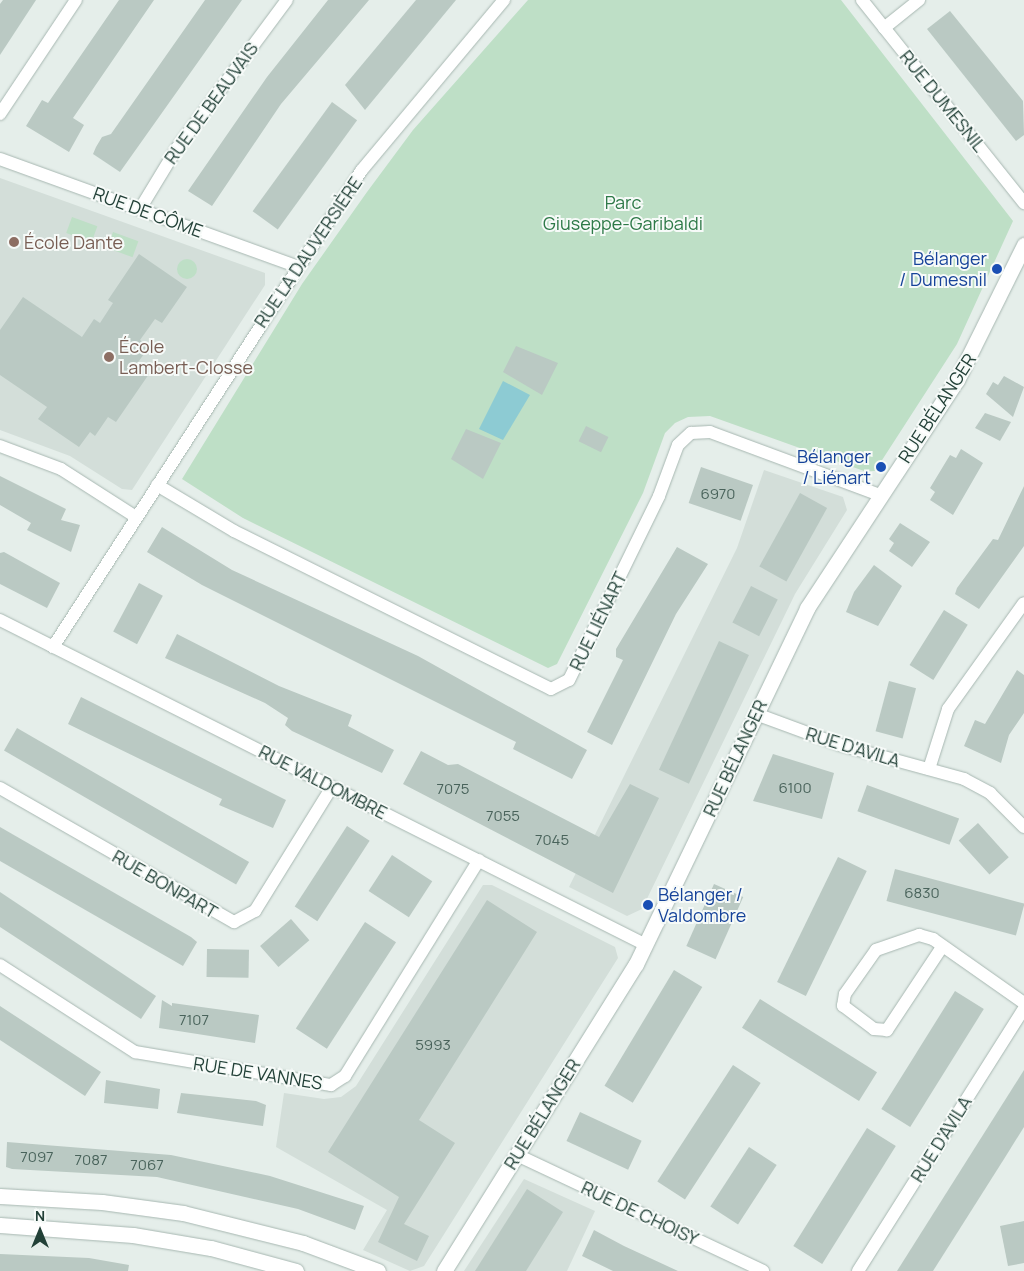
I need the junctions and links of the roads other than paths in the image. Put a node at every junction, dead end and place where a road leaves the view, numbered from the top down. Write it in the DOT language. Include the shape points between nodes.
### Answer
graph roads {
  1 [pos="76,0"];
  2 [pos="287,0"];
  3 [pos="504,0"];
  4 [pos="862,0"];
  5 [pos="919,0"];
  6 [pos="884,28"];
  7 [pos="0,114"];
  8 [pos="0,159"];
  9 [pos="1024,203"];
  10 [pos="140,209"];
  11 [pos="1024,245"];
  12 [pos="296,266"];
  13 [pos="0,446"];
  14 [pos="157,485"];
  15 [pos="880,495"];
  16 [pos="136,517"];
  17 [pos="1024,604"];
  18 [pos="0,620"];
  19 [pos="53,647"];
  20 [pos="756,714"];
  21 [pos="929,769"];
  22 [pos="332,787"];
  23 [pos="0,788"];
  24 [pos="1024,827"];
  25 [pos="480,860"];
  26 [pos="646,944"];
  27 [pos="942,947"];
  28 [pos="0,965"];
  29 [pos="1024,1003"];
  30 [pos="1024,1008"];
  31 [pos="517,1155"];
  32 [pos="0,1196"];
  33 [pos="0,1225"];
  34 [pos="296,1271"];
  35 [pos="378,1271"];
  36 [pos="444,1271"];
  37 [pos="762,1271"];
  38 [pos="858,1271"];
  1 -- 7 [label="street"];
  2 -- 10 [label="street, RUE DE BEAUVAIS" via="177,148"];
  3 -- 12 [label="street, RUE LA DAUVERSIÈRE" via="380,146"];
  4 -- 6 [label="street, RUE DUMESNIL"];
  5 -- 6 [label="street"];
  6 -- 9 [label="street, RUE DUMESNIL"];
  8 -- 10 [label="street, RUE DE CÔME"];
  10 -- 12 [label="street, RUE DE CÔME"];
  11 -- 15 [label="street, RUE BÉLANGER" via="957,380"];
  12 -- 14 [label="street, RUE LA DAUVERSIÈRE"];
  13 -- 16 [label="street" via="61,469"];
  14 -- 15 [label="street, RUE LIÉNART" via="234,531 551,689 569,680 659,496 678,445 691,433 710,432"];
  14 -- 16 [label="street, RUE LA DAUVERSIÈRE"];
  15 -- 20 [label="street, RUE BÉLANGER" via="807,608"];
  16 -- 19 [label="street, RUE LA DAUVERSIÈRE"];
  17 -- 21 [label="street" via="948,709"];
  18 -- 19 [label="street, RUE VALDOMBRE"];
  19 -- 22 [label="street, RUE VALDOMBRE"];
  20 -- 21 [label="street, RUE D'AVILA" via="840,745"];
  20 -- 26 [label="street, RUE BÉLANGER"];
  21 -- 24 [label="street, RUE D'AVILA" via="979,786"];
  22 -- 23 [label="street, RUE BONPART" via="256,911 234,922"];
  22 -- 25 [label="street, RUE VALDOMBRE"];
  25 -- 26 [label="street, RUE VALDOMBRE"];
  25 -- 28 [label="street, RUE DE VANNES" via="345,1076 331,1085 135,1052"];
  26 -- 31 [label="street, RUE BÉLANGER"];
  27 -- 27 [label="street" via="919,935 876,950 845,994 843,1006 874,1029 887,1030"];
  27 -- 29 [label="street"];
  30 -- 38 [label="street, RUE D'AVILA"];
  31 -- 36 [label="street, RUE BÉLANGER"];
  31 -- 37 [label="street, RUE DE CHOISY"];
  32 -- 35 [label="street" via="183,1212 303,1243"];
  33 -- 34 [label="street" via="152,1238"];
}
